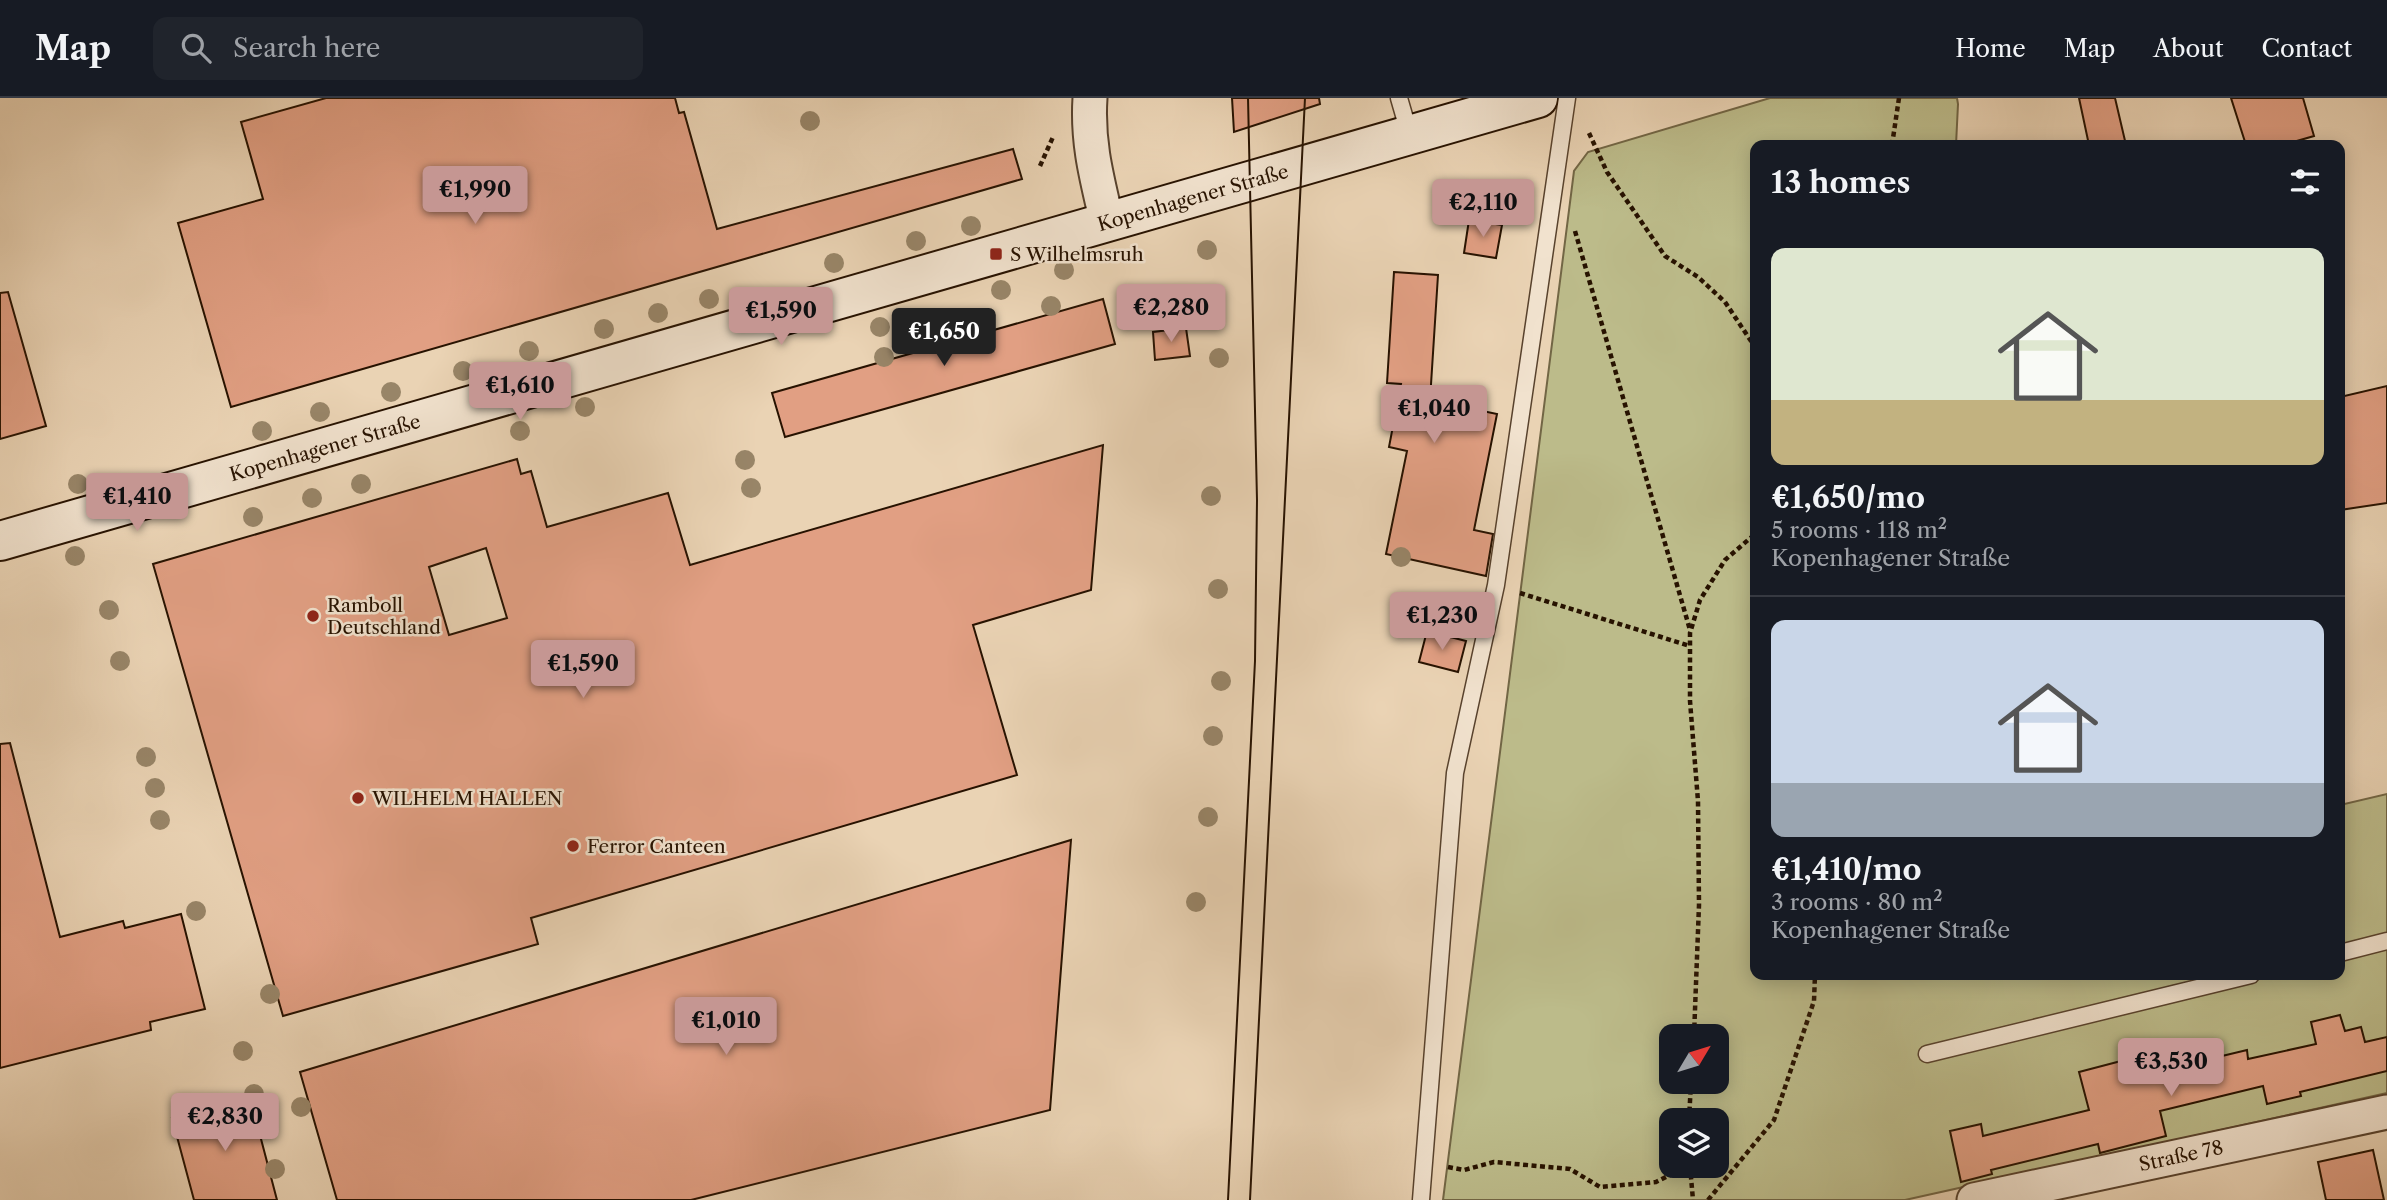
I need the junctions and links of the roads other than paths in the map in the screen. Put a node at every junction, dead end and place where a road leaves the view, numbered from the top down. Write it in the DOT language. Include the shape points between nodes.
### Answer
graph roads {
  1 [pos="1090,98"];
  2 [pos="1399,98"];
  3 [pos="1538,98"];
  4 [pos="1567,98"];
  5 [pos="1410,136"];
  6 [pos="1107,222"];
  7 [pos="0,541"];
  8 [pos="2387,942"];
  9 [pos="2345,952"];
  10 [pos="2230,980"];
  11 [pos="1927,1054"];
  12 [pos="2387,1112"];
  13 [pos="1421,1200"];
  14 [pos="1974,1200"];
  1 -- 6 [label="street" via="1091,153"];
  2 -- 5 [label="lane"];
  3 -- 5 [label="main road, Kopenhagener Straße"];
  4 -- 13 [label="lane" via="1496,586 1455,773"];
  5 -- 6 [label="main road, Kopenhagener Straße"];
  6 -- 7 [label="main road, Kopenhagener Straße"];
  8 -- 9 [label="lane"];
  10 -- 11 [label="lane"];
  12 -- 14 [label="street, Straße 78"];
}
